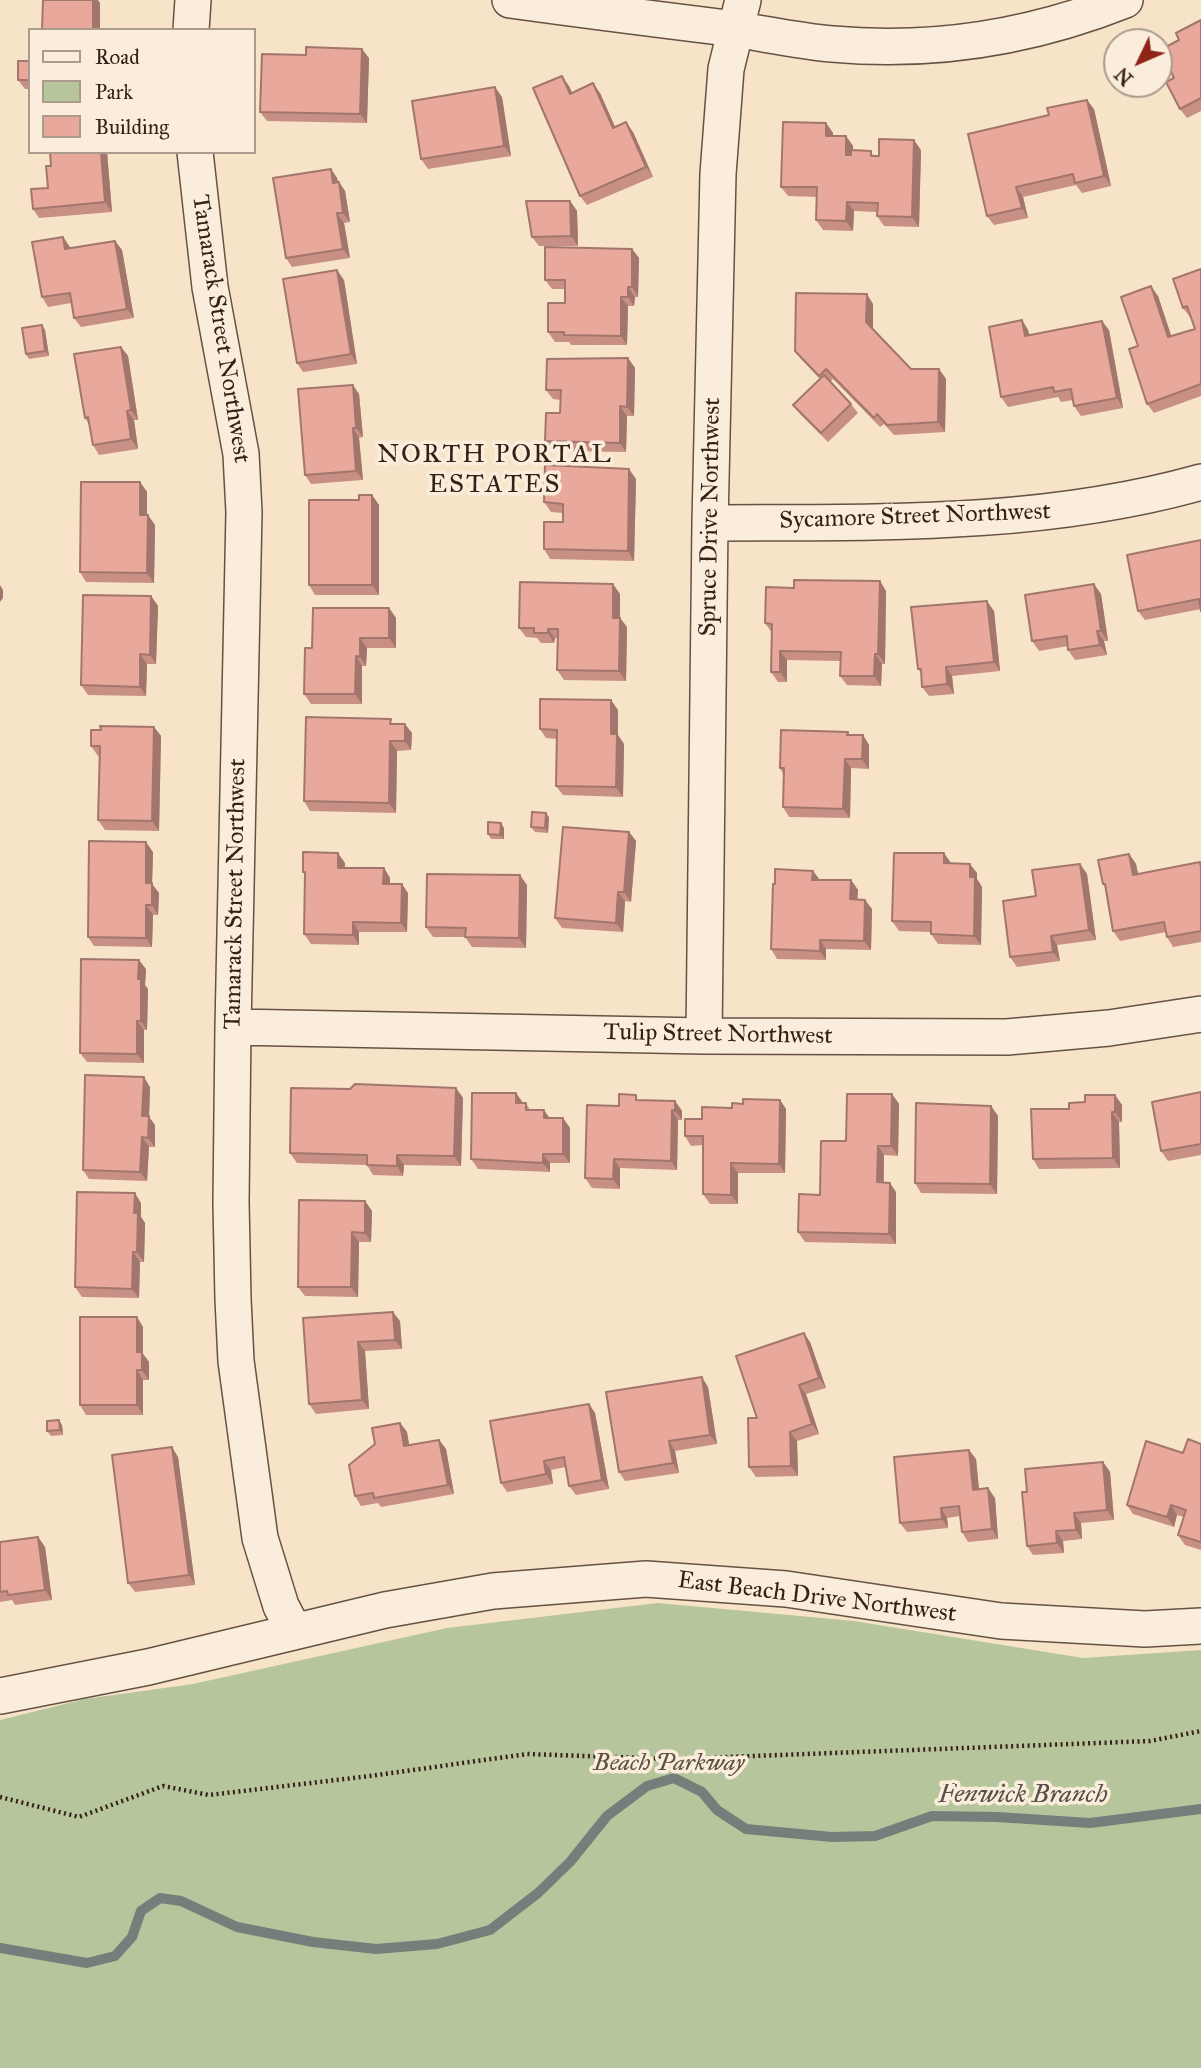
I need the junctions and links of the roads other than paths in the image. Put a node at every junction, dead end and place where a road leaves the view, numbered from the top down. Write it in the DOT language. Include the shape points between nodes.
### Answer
graph roads {
  1 [pos="193,0"];
  2 [pos="510,0"];
  3 [pos="1125,0"];
  4 [pos="740,15"];
  5 [pos="191,28"];
  6 [pos="195,154"];
  7 [pos="1201,482"];
  8 [pos="710,523"];
  9 [pos="1201,1014"];
  10 [pos="233,1027"];
  11 [pos="704,1036"];
  12 [pos="1201,1626"];
  13 [pos="294,1631"];
  14 [pos="0,1696"];
  1 -- 5 [label="street"];
  2 -- 4 [label="street"];
  3 -- 4 [label="street" via="1029,30 935,45 832,44"];
  4 -- 8 [label="street, Spruce Drive Northwest" via="726,69 718,174"];
  6 -- 10 [label="street, Tamarack Street Northwest" via="210,287 242,454"];
  7 -- 8 [label="street, Sycamore Street Northwest" via="1118,502 1013,517"];
  8 -- 11 [label="street, Spruce Drive Northwest"];
  9 -- 11 [label="street, Tulip Street Northwest" via="1007,1037"];
  10 -- 11 [label="street, Tulip Street Northwest"];
  10 -- 13 [label="street, Tamarack Street Northwest" via="231,1202 236,1361 260,1538 281,1606"];
  12 -- 13 [label="street, East Beach Drive Northwest" via="1145,1629 1001,1621 786,1589 646,1579 493,1591"];
  13 -- 14 [label="street, East Beach Drive Northwest" via="148,1667"];
}
